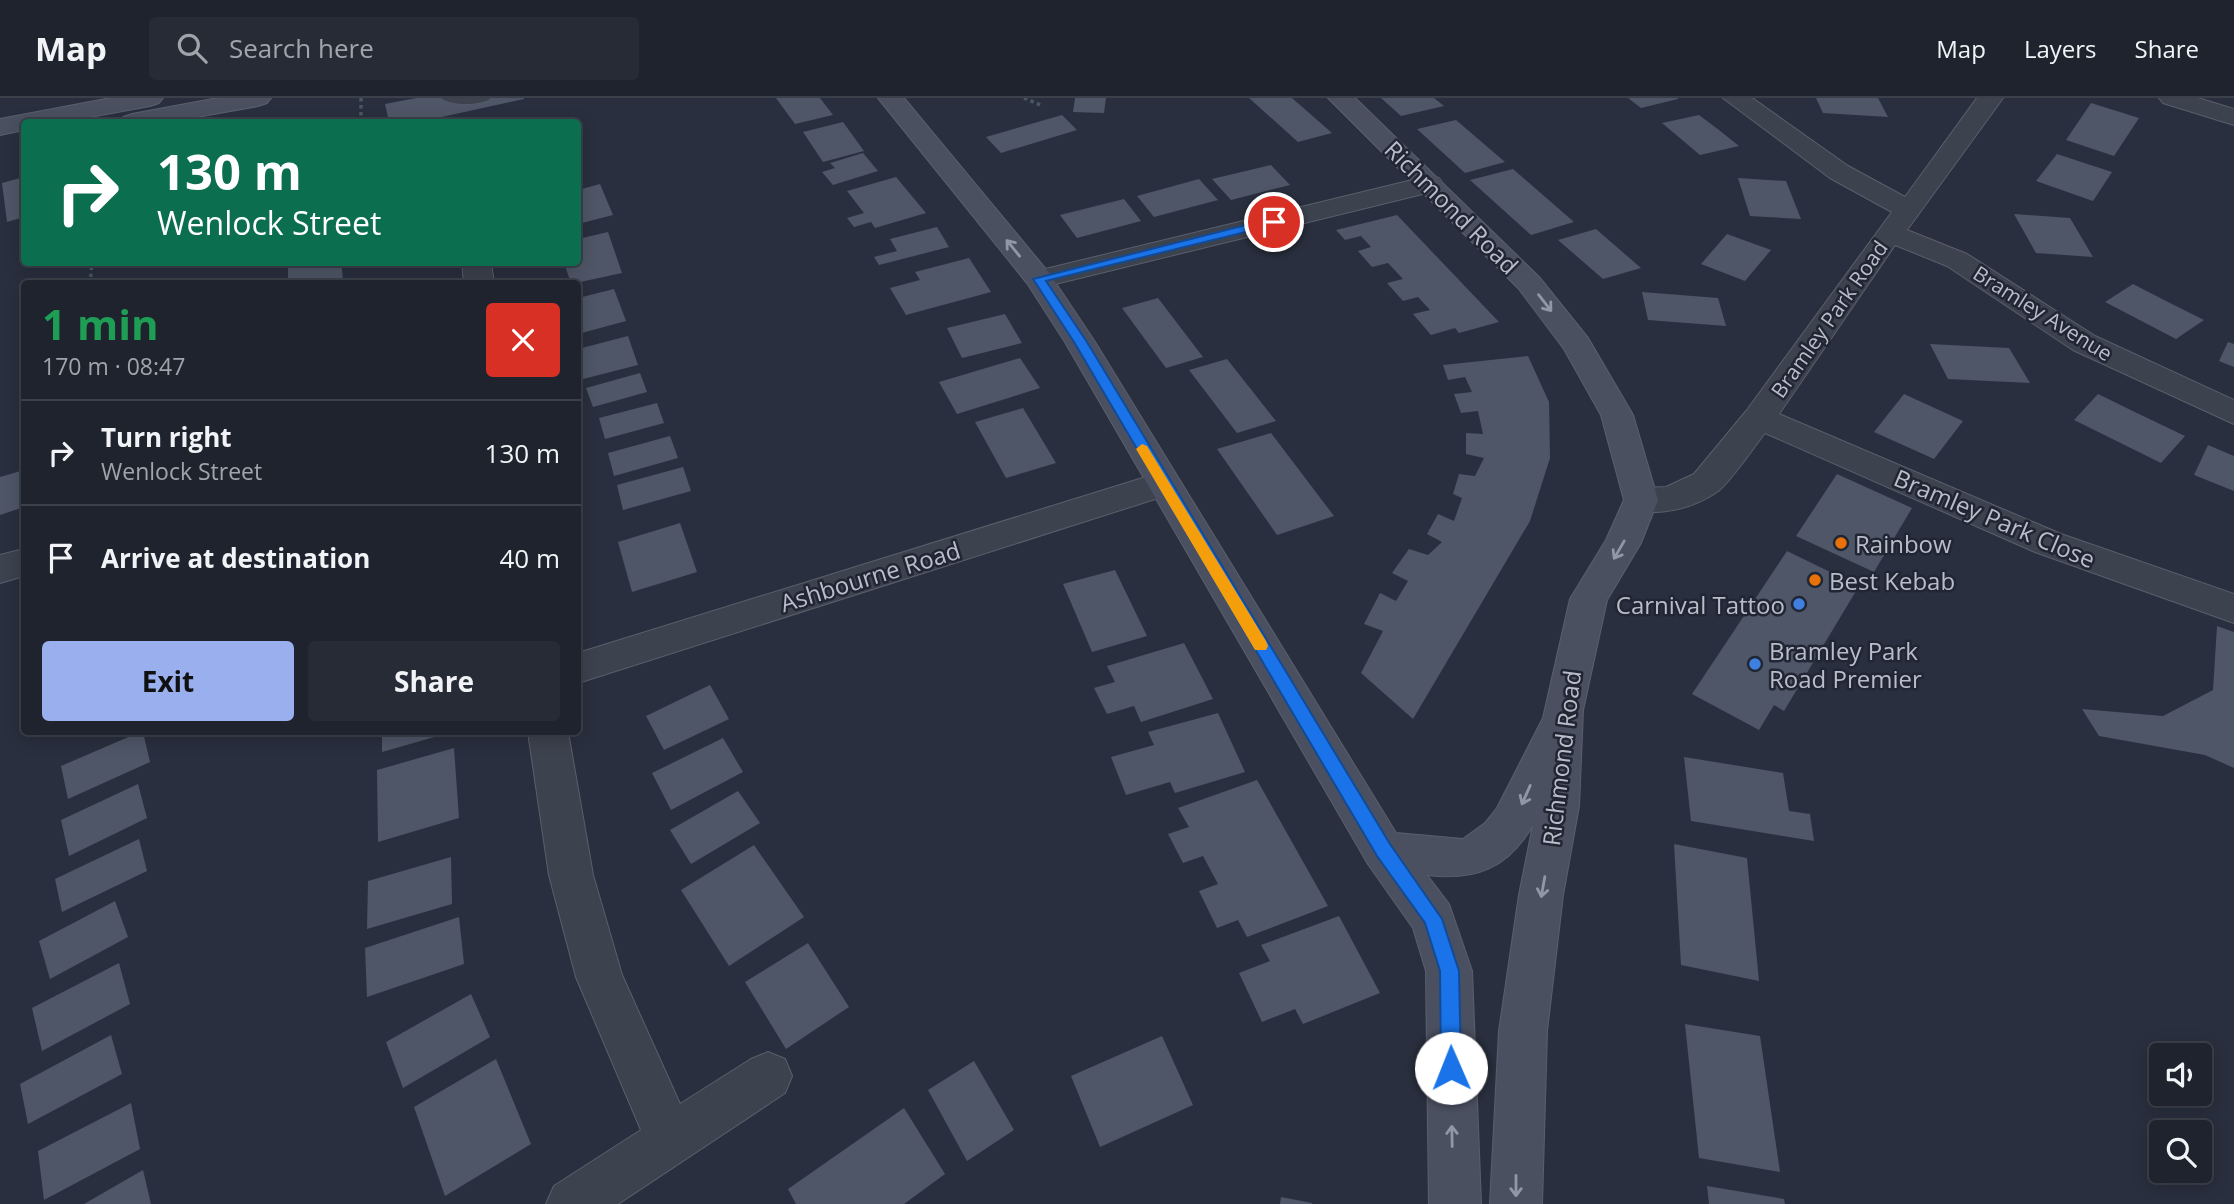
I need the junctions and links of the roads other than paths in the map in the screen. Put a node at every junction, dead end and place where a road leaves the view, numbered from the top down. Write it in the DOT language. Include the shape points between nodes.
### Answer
graph roads {
  1 [pos="150,98"];
  2 [pos="448,98"];
  3 [pos="484,98"];
  4 [pos="891,98"];
  5 [pos="1341,98"];
  6 [pos="1736,98"];
  7 [pos="1990,98"];
  8 [pos="2172,98"];
  9 [pos="248,99"];
  10 [pos="2234,117"];
  11 [pos="41,119"];
  12 [pos="147,119"];
  13 [pos="21,123"];
  14 [pos="0,127"];
  15 [pos="21,144"];
  16 [pos="0,148"];
  17 [pos="1429,184"];
  18 [pos="1909,210"];
  19 [pos="1888,233"];
  20 [pos="1039,279"];
  21 [pos="2234,413"];
  22 [pos="1759,418"];
  23 [pos="1163,484"];
  24 [pos="1641,500"];
  25 [pos="21,564"];
  26 [pos="0,569"];
  27 [pos="2234,609"];
  28 [pos="581,667"];
  29 [pos="1563,710"];
  30 [pos="548,735"];
  31 [pos="1383,850"];
  32 [pos="768,1076"];
  33 [pos="670,1139"];
  34 [pos="572,1204"];
  35 [pos="1455,1204"];
  36 [pos="1516,1204"];
  1 -- 11 [label="main road"];
  2 -- 3 [label="lane"];
  20 -- 4 [label="main road, one-way"];
  5 -- 17 [label="main road, Richmond Road"];
  6 -- 18 [label="street" via="1839,172"];
  7 -- 18 [label="street, Bramley Park Road"];
  8 -- 10 [label="street"];
  9 -- 12 [label="main road"];
  13 -- 14 [label="main road"];
  15 -- 16 [label="main road"];
  17 -- 20 [label="street"];
  17 -- 24 [label="main road, Richmond Road, one-way" via="1529,283 1577,345 1616,415"];
  18 -- 19 [label="street, Bramley Park Road"];
  19 -- 21 [label="street, Bramley Avenue" via="1957,260 2084,343"];
  19 -- 22 [label="street, Bramley Park Road"];
  20 -- 23 [label="main road"];
  22 -- 24 [label="street, Bramley Park Road" via="1706,483 1671,499"];
  22 -- 27 [label="street, Bramley Park Close" via="2048,543"];
  23 -- 28 [label="street, Ashbourne Road"];
  23 -- 31 [label="main road"];
  24 -- 29 [label="main road, Richmond Road, one-way" via="1623,543 1589,599"];
  25 -- 26 [label="street"];
  29 -- 31 [label="main road, one-way" via="1519,809 1497,842 1468,858"];
  29 -- 36 [label="main road, Richmond Road, one-way" via="1558,806 1523,1031"];
  30 -- 33 [label="street" via="571,875 600,977"];
  35 -- 31 [label="main road, one-way" via="1449,971 1433,919"];
  32 -- 33 [label="street"];
  33 -- 34 [label="street"];
}
